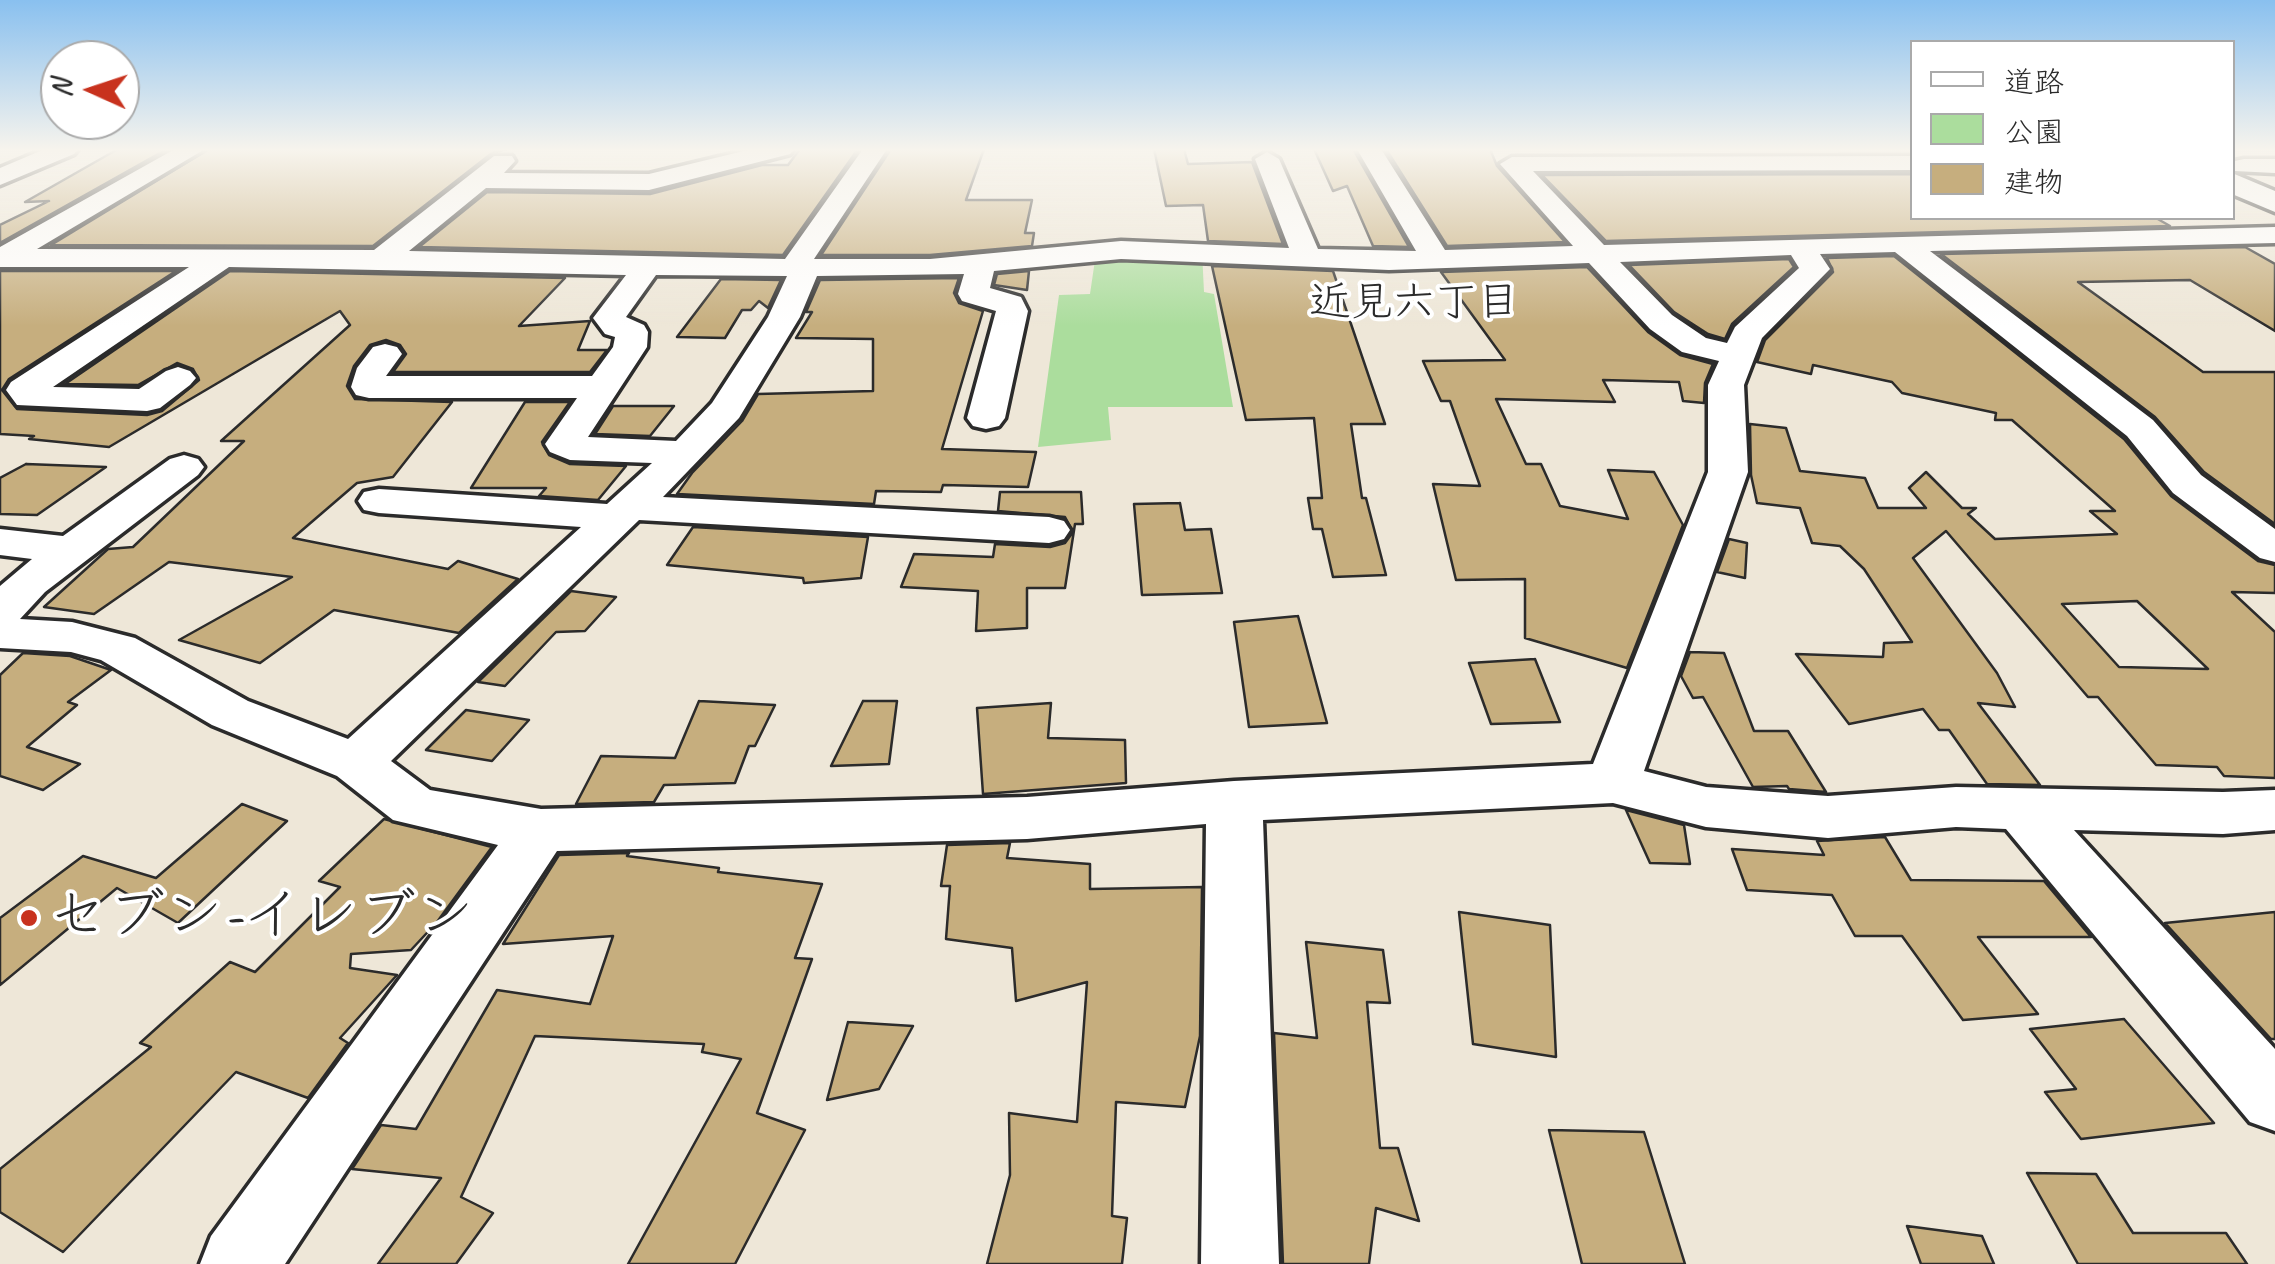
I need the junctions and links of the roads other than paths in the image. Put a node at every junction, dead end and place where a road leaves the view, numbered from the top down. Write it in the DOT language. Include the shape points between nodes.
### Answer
graph roads {
  1 [pos="90,208"];
  2 [pos="444,208"];
  3 [pos="834,208"];
  4 [pos="1287,208"];
  5 [pos="1405,208"];
  6 [pos="1553,208"];
  7 [pos="1938,220"];
  8 [pos="2275,235"];
  9 [pos="1970,242"];
  10 [pos="1902,243"];
  11 [pos="1800,246"];
  12 [pos="1597,256"];
  13 [pos="1,258"];
  14 [pos="222,258"];
  15 [pos="381,258"];
  16 [pos="1307,258"];
  17 [pos="1436,260"];
  18 [pos="981,265"];
  19 [pos="648,266"];
  20 [pos="805,269"];
  21 [pos="385,354"];
  22 [pos="1738,356"];
  23 [pos="178,378"];
  24 [pos="601,387"];
  25 [pos="986,418"];
  26 [pos="686,453"];
  27 [pos="184,467"];
  28 [pos="380,501"];
  29 [pos="622,512"];
  30 [pos="1049,530"];
  31 [pos="0,542"];
  32 [pos="2275,549"];
  33 [pos="68,550"];
  34 [pos="0,614"];
  35 [pos="0,633"];
  36 [pos="356,764"];
  37 [pos="1613,783"];
  38 [pos="1234,801"];
  39 [pos="2023,810"];
  40 [pos="2275,810"];
  41 [pos="542,830"];
  42 [pos="2275,1099"];
  43 [pos="239,1264"];
  44 [pos="1240,1264"];
  1 -- 13 [label="street"];
  2 -- 15 [label="street"];
  3 -- 20 [label="street" via="798,259"];
  4 -- 16 [label="street"];
  5 -- 17 [label="street"];
  6 -- 12 [label="street"];
  7 -- 9 [label="street"];
  8 -- 9 [label="street"];
  9 -- 10 [label="street"];
  10 -- 11 [label="street"];
  10 -- 32 [label="street" via="2140,428 2186,484"];
  11 -- 12 [label="street"];
  11 -- 22 [label="street" via="1815,269 1747,334"];
  12 -- 17 [label="street"];
  12 -- 22 [label="street" via="1661,322 1694,344"];
  13 -- 14 [label="street"];
  14 -- 15 [label="street"];
  14 -- 23 [label="street" via="24,390 30,396 147,400"];
  15 -- 19 [label="street"];
  16 -- 17 [label="street"];
  16 -- 18 [label="street" via="1121,250"];
  18 -- 20 [label="street"];
  18 -- 25 [label="street" via="973,294 1002,300 1012,311"];
  19 -- 20 [label="street"];
  19 -- 24 [label="street" via="609,318 632,332 630,347"];
  20 -- 26 [label="street" via="726,410"];
  21 -- 24 [label="street" via="369,375 369,387"];
  22 -- 37 [label="street" via="1726,385 1728,472"];
  24 -- 26 [label="street" via="564,444"];
  26 -- 29 [label="street"];
  27 -- 33 [label="street"];
  28 -- 29 [label="street"];
  29 -- 30 [label="street"];
  29 -- 36 [label="street"];
  31 -- 33 [label="street"];
  33 -- 34 [label="street"];
  35 -- 36 [label="street" via="118,649 230,713"];
  36 -- 41 [label="street" via="413,806"];
  37 -- 38 [label="street"];
  37 -- 39 [label="street" via="1706,807 1828,818 1956,807"];
  38 -- 41 [label="street" via="1028,818"];
  38 -- 44 [label="street"];
  39 -- 40 [label="street"];
  39 -- 42 [label="street"];
  41 -- 43 [label="street"];
}
